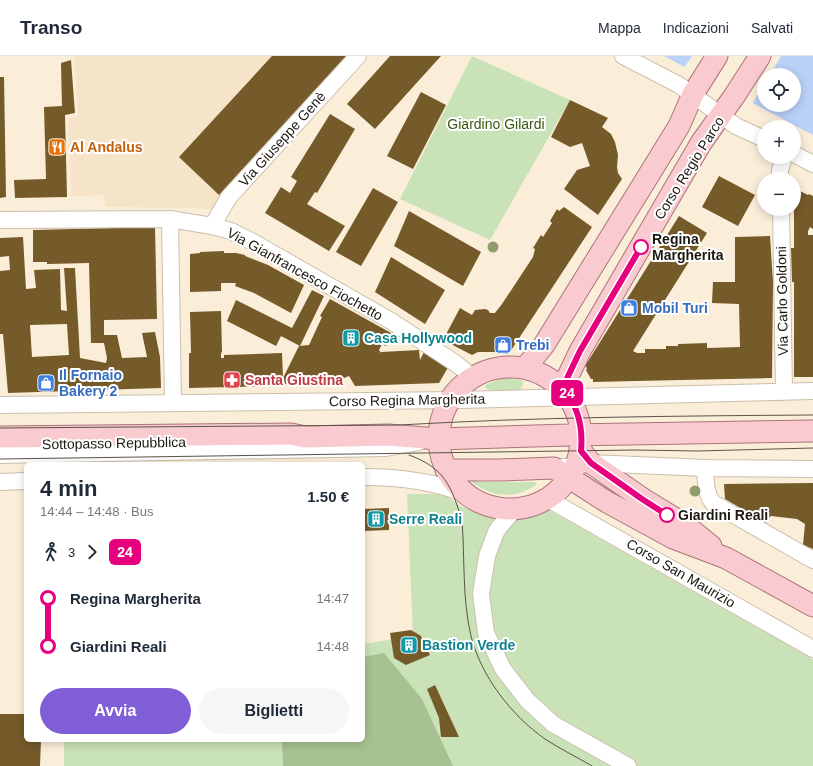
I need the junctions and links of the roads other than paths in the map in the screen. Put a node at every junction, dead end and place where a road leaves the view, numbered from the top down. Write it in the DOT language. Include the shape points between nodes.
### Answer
graph roads {
  1 [pos="358,56"];
  2 [pos="623,56"];
  3 [pos="717,56"];
  4 [pos="760,56"];
  5 [pos="698,86"];
  6 [pos="721,115"];
  7 [pos="757,136"];
  8 [pos="801,158"];
  9 [pos="813,164"];
  10 [pos="780,216"];
  11 [pos="170,219"];
  12 [pos="0,220"];
  13 [pos="212,226"];
  14 [pos="525,368"];
  15 [pos="473,377"];
  16 [pos="784,392"];
  17 [pos="813,392"];
  18 [pos="566,393"];
  19 [pos="450,399"];
  20 [pos="173,403"];
  21 [pos="0,405"];
  22 [pos="0,430"];
  23 [pos="813,431"];
  24 [pos="0,437"];
  25 [pos="228,438"];
  26 [pos="438,439"];
  27 [pos="0,444"];
  28 [pos="0,455"];
  29 [pos="575,460"];
  30 [pos="706,468"];
  31 [pos="813,469"];
  32 [pos="446,470"];
  33 [pos="365,477"];
  34 [pos="0,482"];
  35 [pos="24,482"];
  36 [pos="466,494"];
  37 [pos="548,499"];
  38 [pos="515,509"];
  39 [pos="813,560"];
  40 [pos="813,606"];
  41 [pos="813,649"];
  42 [pos="628,766"];
  1 -- 13 [label="street, Via Giuseppe Genè" via="229,197"];
  2 -- 5 [label="street" via="679,85"];
  3 -- 5 [label="main road"];
  4 -- 6 [label="main road, Corso Regio Parco"];
  5 -- 6 [label="street"];
  5 -- 14 [label="main road" via="679,126 544,346"];
  6 -- 7 [label="street" via="736,126"];
  6 -- 18 [label="main road, Corso Regio Parco" via="588,337"];
  8 -- 9 [label="street"];
  10 -- 16 [label="street, Via Carlo Goldoni"];
  11 -- 12 [label="street, Via Gianfrancesco Fiochetto"];
  11 -- 13 [label="street, Via Gianfrancesco Fiochetto"];
  11 -- 20 [label="street"];
  13 -- 15 [label="street, Via Gianfrancesco Fiochetto" via="231,231 253,242 391,321"];
  14 -- 15 [label="main road" via="507,366"];
  14 -- 18 [label="main road" via="545,375"];
  15 -- 19 [label="main road"];
  16 -- 17 [label="street, Corso Regina Margherita"];
  16 -- 18 [label="street, Corso Regina Margherita"];
  18 -- 19 [label="street, Corso Regina Margherita"];
  18 -- 29 [label="main road" via="579,418"];
  19 -- 20 [label="street, Corso Regina Margherita"];
  19 -- 26 [label="main road" via="440,422"];
  20 -- 21 [label="street, Corso Regina Margherita"];
  22 -- 26 [label="street, Corso Regina Margherita" via="390,427"];
  23 -- 29 [label="main road, Corso Regina Margherita"];
  24 -- 25 [label="main road, Sottopasso Repubblica"];
  25 -- 26 [label="main road, Corso Regina Margherita" via="291,434 388,435"];
  25 -- 27 [label="main road, Sottopasso Repubblica"];
  26 -- 28 [label="street, Corso Regina Margherita" via="386,448"];
  26 -- 29 [label="main road, Corso Regina Margherita"];
  26 -- 32 [label="main road" via="442,463"];
  29 -- 30 [label="street, Corso Regina Margherita"];
  29 -- 32 [label="main road, Corso Regina Margherita" via="500,470"];
  29 -- 37 [label="main road"];
  29 -- 40 [label="main road, Corso San Maurizio" via="607,502 673,538 726,558"];
  30 -- 31 [label="street, Corso Regina Margherita"];
  30 -- 39 [label="street" via="707,493 712,503"];
  32 -- 36 [label="main road"];
  33 -- 36 [label="street" via="429,482"];
  34 -- 35 [label="street"];
  36 -- 38 [label="main road" via="481,503"];
  37 -- 38 [label="main road" via="533,506"];
  37 -- 41 [label="street, Corso San Maurizio"];
  38 -- 42 [label="street" via="496,532 487,556 481,594 486,633 503,669 527,700 553,724"];
}
